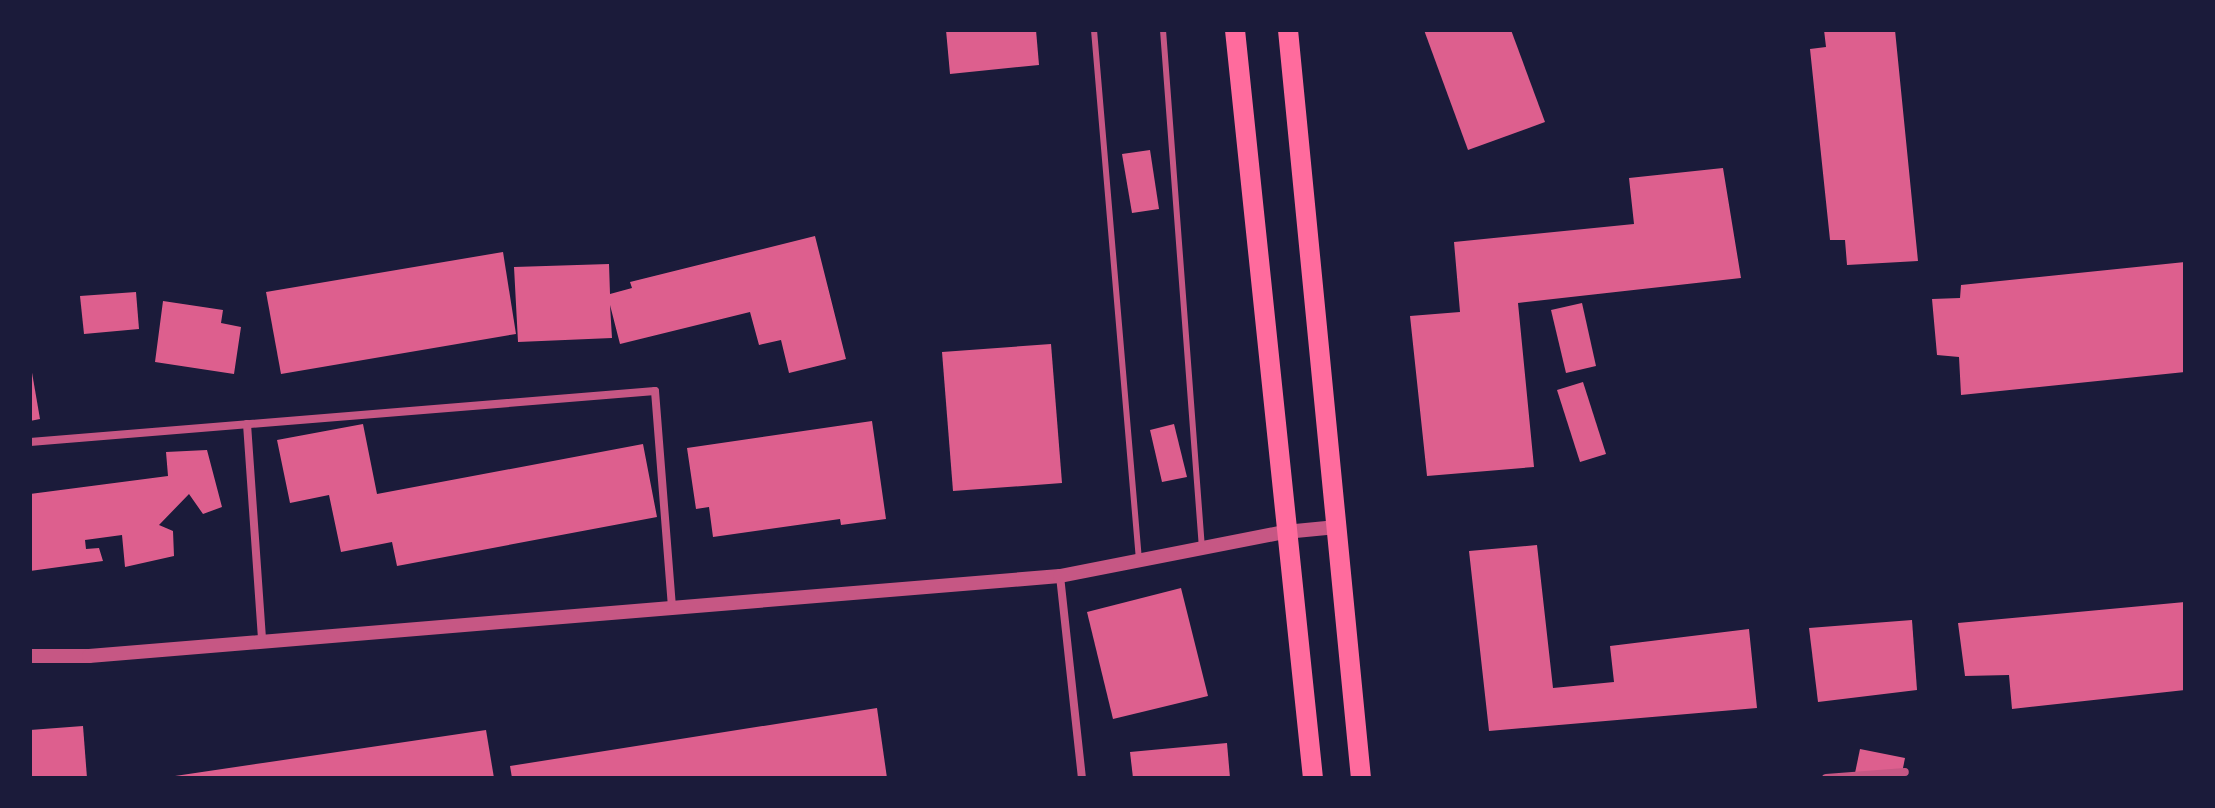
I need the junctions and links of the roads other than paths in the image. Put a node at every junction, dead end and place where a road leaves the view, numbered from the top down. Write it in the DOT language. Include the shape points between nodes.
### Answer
graph roads {
  1 [pos="1094,30"];
  2 [pos="1163,30"];
  3 [pos="1235,30"];
  4 [pos="1288,30"];
  5 [pos="247,424"];
  6 [pos="30,442"];
  7 [pos="1337,527"];
  8 [pos="1285,532"];
  9 [pos="1202,549"];
  10 [pos="1139,561"];
  11 [pos="1060,576"];
  12 [pos="672,608"];
  13 [pos="262,641"];
  14 [pos="30,656"];
  15 [pos="1905,772"];
  16 [pos="1082,778"];
  17 [pos="1313,778"];
  18 [pos="1361,778"];
  19 [pos="1826,778"];
  1 -- 10 [label="lane"];
  2 -- 9 [label="lane"];
  3 -- 8 [label="main road"];
  4 -- 7 [label="main road"];
  5 -- 6 [label="street"];
  5 -- 12 [label="street" via="655,391"];
  5 -- 13 [label="street"];
  7 -- 8 [label="street"];
  7 -- 18 [label="main road"];
  8 -- 9 [label="street"];
  8 -- 17 [label="main road"];
  9 -- 10 [label="street"];
  10 -- 11 [label="street"];
  11 -- 12 [label="street"];
  11 -- 16 [label="street"];
  12 -- 13 [label="street"];
  13 -- 14 [label="street"];
  15 -- 19 [label="street"];
}
